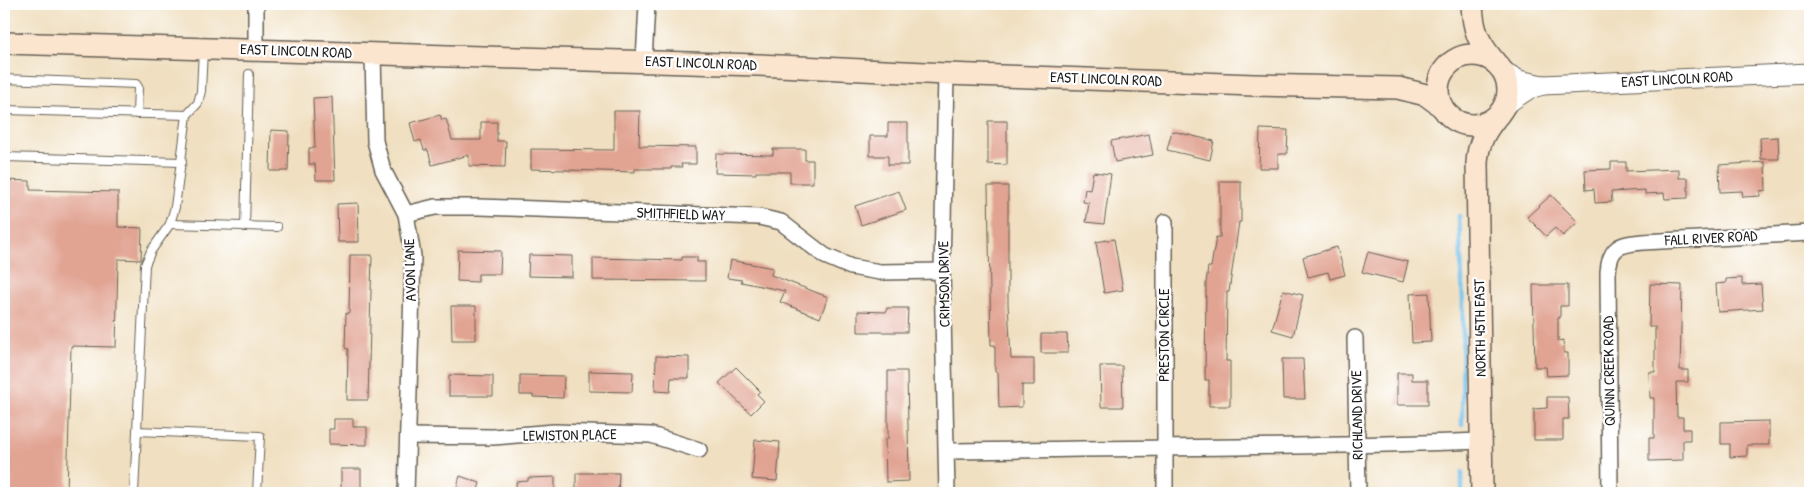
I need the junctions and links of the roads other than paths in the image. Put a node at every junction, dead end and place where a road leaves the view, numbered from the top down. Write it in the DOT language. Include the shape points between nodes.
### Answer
graph roads {
  1 [pos="256,4"];
  2 [pos="647,4"];
  3 [pos="1472,8"];
  4 [pos="4,43"];
  5 [pos="203,49"];
  6 [pos="256,50"];
  7 [pos="373,54"];
  8 [pos="644,61"];
  9 [pos="1499,66"];
  10 [pos="1447,67"];
  11 [pos="1810,73"];
  12 [pos="249,74"];
  13 [pos="946,74"];
  14 [pos="4,80"];
  15 [pos="1543,85"];
  16 [pos="1398,88"];
  17 [pos="1502,109"];
  18 [pos="4,110"];
  19 [pos="137,114"];
  20 [pos="1450,114"];
  21 [pos="187,115"];
  22 [pos="4,157"];
  23 [pos="182,162"];
  24 [pos="1477,163"];
  25 [pos="406,214"];
  26 [pos="1165,222"];
  27 [pos="170,224"];
  28 [pos="245,227"];
  29 [pos="277,227"];
  30 [pos="1810,233"];
  31 [pos="1614,250"];
  32 [pos="942,271"];
  33 [pos="1354,338"];
  34 [pos="137,431"];
  35 [pos="408,436"];
  36 [pos="1482,441"];
  37 [pos="1358,446"];
  38 [pos="1164,447"];
  39 [pos="699,450"];
  40 [pos="948,451"];
  41 [pos="134,493"];
  42 [pos="258,493"];
  43 [pos="406,493"];
  44 [pos="948,493"];
  45 [pos="1165,493"];
  46 [pos="1358,493"];
  47 [pos="1482,493"];
  48 [pos="1610,493"];
  1 -- 6 [label="street"];
  2 -- 8 [label="street"];
  3 -- 9 [label="main road" via="1475,33 1482,47"];
  3 -- 10 [label="main road" via="1470,32"];
  4 -- 5 [label="main road, EAST LINCOLN ROAD"];
  5 -- 6 [label="main road, EAST LINCOLN ROAD"];
  5 -- 21 [label="lane" via="201,91 198,103"];
  6 -- 7 [label="main road, EAST LINCOLN ROAD"];
  7 -- 8 [label="main road, EAST LINCOLN ROAD"];
  7 -- 25 [label="street, AVON LANE" via="375,141 383,170"];
  8 -- 13 [label="main road, EAST LINCOLN ROAD"];
  9 -- 10 [label="main road" via="1484,56 1473,55 1461,57"];
  9 -- 15 [label="street, EAST LINCOLN ROAD" via="1520,80"];
  9 -- 17 [label="main road" via="1508,82"];
  10 -- 16 [label="main road, EAST LINCOLN ROAD" via="1421,82"];
  10 -- 20 [label="main road" via="1438,89 1439,98"];
  11 -- 15 [label="street, EAST LINCOLN ROAD"];
  12 -- 28 [label="lane"];
  13 -- 16 [label="main road, EAST LINCOLN ROAD"];
  13 -- 32 [label="street, CRIMSON DRIVE"];
  14 -- 19 [label="lane" via="136,84"];
  15 -- 17 [label="street, EAST LINCOLN ROAD" via="1529,89"];
  16 -- 20 [label="main road, EAST LINCOLN ROAD" via="1426,95"];
  17 -- 20 [label="main road" via="1490,121 1479,125 1467,124"];
  17 -- 24 [label="main road, NORTH 45TH EAST" via="1480,140"];
  18 -- 19 [label="lane"];
  19 -- 21 [label="lane"];
  20 -- 24 [label="main road, NORTH 45TH EAST" via="1465,130"];
  21 -- 23 [label="lane"];
  22 -- 23 [label="lane"];
  23 -- 27 [label="lane"];
  24 -- 36 [label="main road, NORTH 45TH EAST"];
  25 -- 32 [label="street, SMITHFIELD WAY" via="436,207 479,207 759,217 781,222 825,256 851,267 880,272"];
  25 -- 35 [label="street, AVON LANE" via="413,256"];
  26 -- 38 [label="street, PRESTON CIRCLE"];
  27 -- 28 [label="lane"];
  27 -- 34 [label="lane" via="145,265"];
  28 -- 29 [label="lane"];
  30 -- 31 [label="street, FALL RIVER ROAD" via="1643,242 1624,244"];
  31 -- 48 [label="street, QUINN CREEK ROAD" via="1608,272"];
  32 -- 40 [label="street, CRIMSON DRIVE"];
  33 -- 37 [label="street, RICHLAND DRIVE"];
  34 -- 41 [label="lane"];
  34 -- 42 [label="lane" via="260,436"];
  35 -- 39 [label="street, LEWISTON PLACE" via="493,437 554,432 651,435"];
  35 -- 43 [label="street, AVON LANE"];
  36 -- 37 [label="street"];
  36 -- 47 [label="main road, NORTH 45TH EAST"];
  37 -- 38 [label="street"];
  37 -- 46 [label="street, RICHLAND DRIVE"];
  38 -- 40 [label="street"];
  38 -- 45 [label="street, PRESTON CIRCLE"];
  40 -- 44 [label="street, CRIMSON DRIVE"];
}
